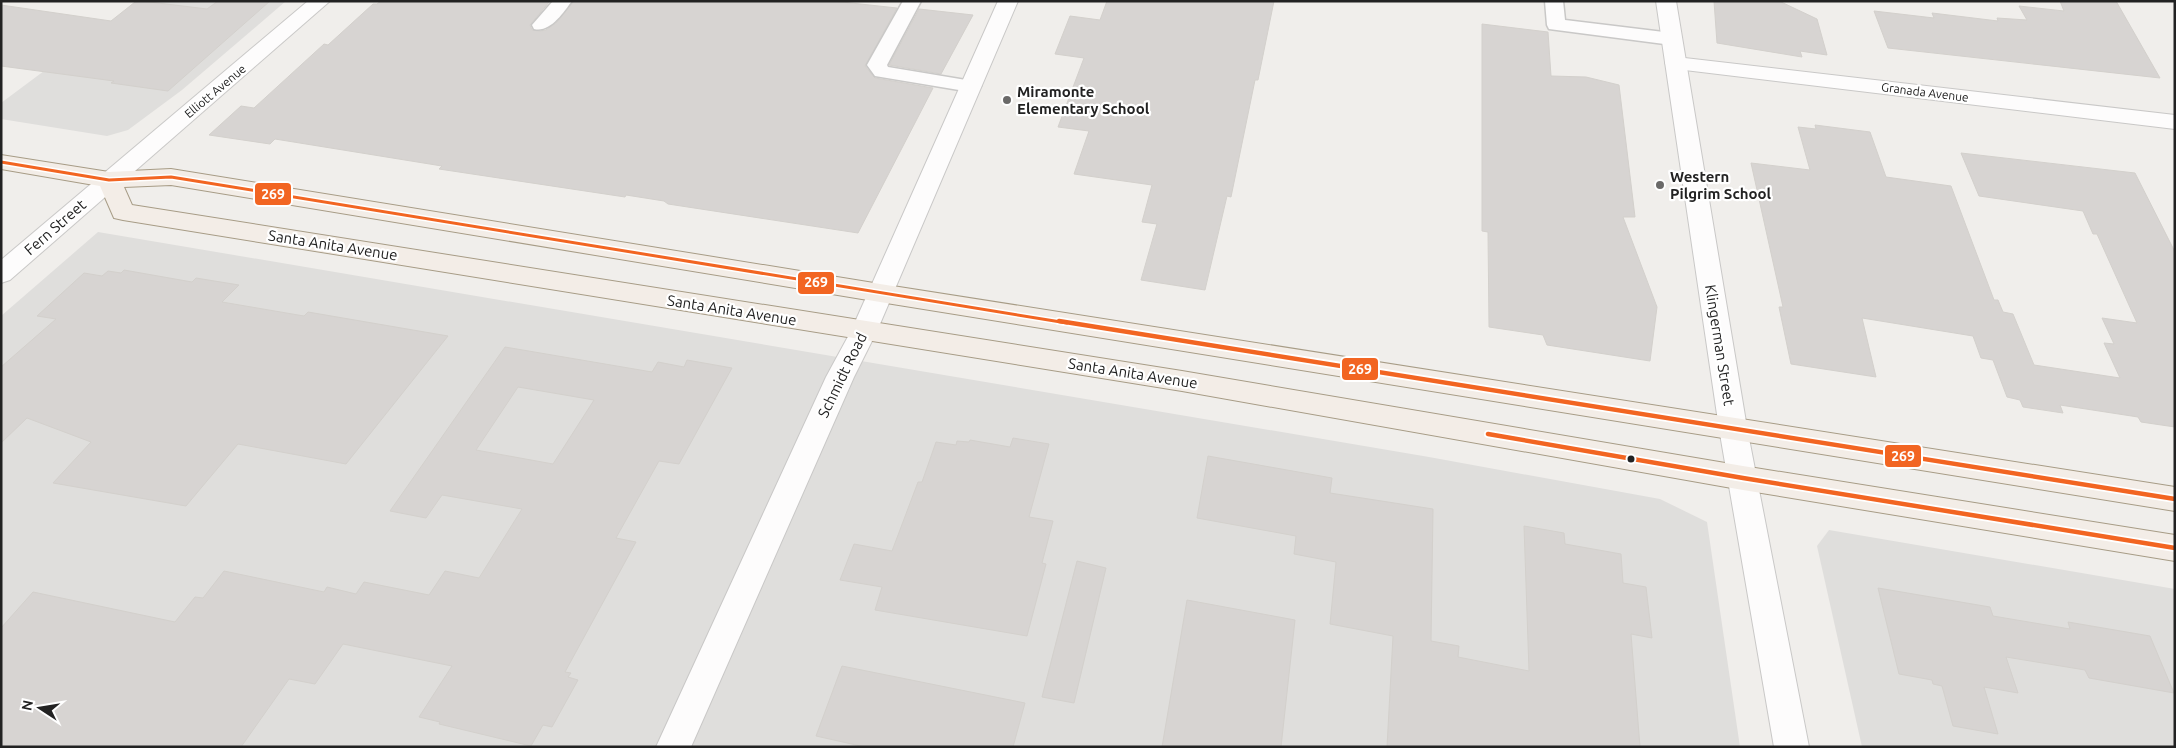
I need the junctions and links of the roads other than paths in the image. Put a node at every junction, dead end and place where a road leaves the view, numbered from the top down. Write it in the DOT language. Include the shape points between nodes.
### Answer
graph roads {
  1 [pos="320,1"];
  2 [pos="563,1"];
  3 [pos="912,1"];
  4 [pos="1008,1"];
  5 [pos="1554,1"];
  6 [pos="1666,1"];
  7 [pos="542,25"];
  8 [pos="1674,51"];
  9 [pos="971,86"];
  10 [pos="2175,122"];
  11 [pos="1,162"];
  12 [pos="109,180"];
  13 [pos="1,274"];
  14 [pos="880,293"];
  15 [pos="864,331"];
  16 [pos="1733,428"];
  17 [pos="1743,478"];
  18 [pos="2175,499"];
  19 [pos="2175,548"];
  20 [pos="672,747"];
  21 [pos="1792,747"];
  1 -- 12 [label="street, Elliott Avenue"];
  2 -- 7 [label="lane"];
  3 -- 9 [label="lane" via="877,65 882,72"];
  4 -- 9 [label="street, Schmidt Road"];
  5 -- 8 [label="lane" via="1556,25"];
  6 -- 8 [label="street, Klingerman Street"];
  8 -- 10 [label="street, Granada Avenue"];
  8 -- 16 [label="street, Klingerman Street"];
  9 -- 14 [label="street, Schmidt Road"];
  11 -- 12 [label="main road"];
  12 -- 13 [label="street, Fern Street"];
  12 -- 14 [label="main road" via="161,176"];
  12 -- 15 [label="main road, Santa Anita Avenue" via="123,212"];
  14 -- 15 [label="street, Schmidt Road"];
  14 -- 16 [label="main road"];
  15 -- 17 [label="main road, Santa Anita Avenue" via="1182,381"];
  15 -- 20 [label="street, Schmidt Road" via="840,377"];
  16 -- 17 [label="street, Klingerman Street"];
  16 -- 18 [label="main road"];
  17 -- 19 [label="main road, Santa Anita Avenue"];
  17 -- 21 [label="street, Klingerman Street"];
}
